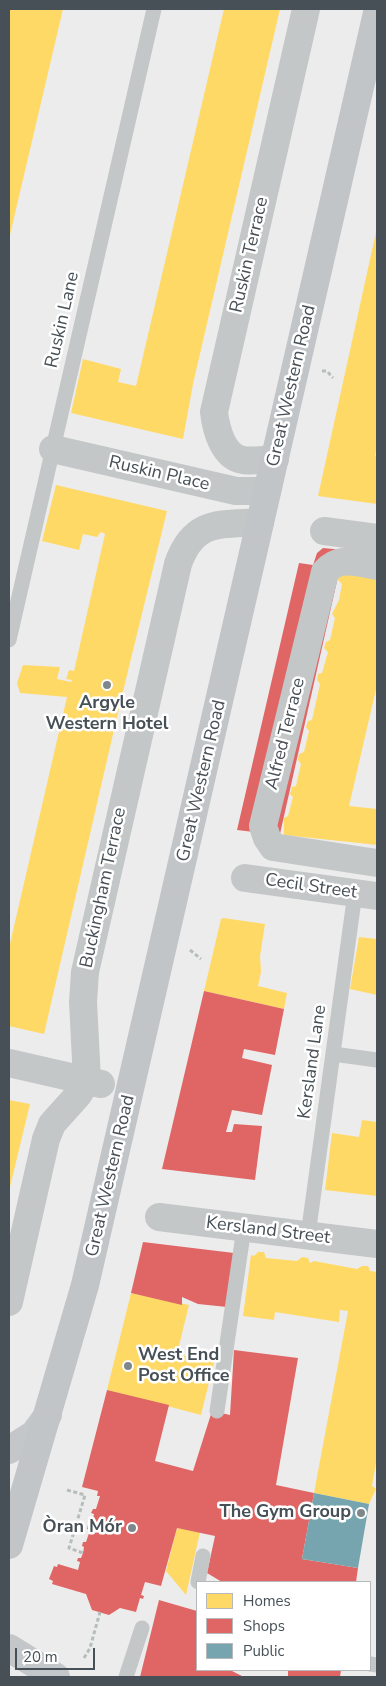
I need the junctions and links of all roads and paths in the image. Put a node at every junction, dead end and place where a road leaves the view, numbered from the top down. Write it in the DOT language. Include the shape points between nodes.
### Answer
graph roads {
  1 [pos="154,9"];
  2 [pos="306,9"];
  3 [pos="377,13"];
  4 [pos="52,449"];
  5 [pos="275,459"];
  6 [pos="267,491"];
  7 [pos="260,522"];
  8 [pos="324,531"];
  9 [pos="377,538"];
  10 [pos="377,566"];
  11 [pos="9,640"];
  12 [pos="377,863"];
  13 [pos="245,878"];
  14 [pos="366,895"];
  15 [pos="333,1054"];
  16 [pos="377,1060"];
  17 [pos="9,1063"];
  18 [pos="94,1082"];
  19 [pos="160,1217"];
  20 [pos="244,1228"];
  21 [pos="308,1235"];
  22 [pos="377,1244"];
  23 [pos="9,1302"];
  24 [pos="217,1411"];
  25 [pos="48,1415"];
  26 [pos="9,1450"];
  27 [pos="68,1490"];
  28 [pos="9,1545"];
  29 [pos="83,1553"];
  30 [pos="203,1556"];
  31 [pos="198,1581"];
  32 [pos="100,1612"];
  33 [pos="142,1628"];
  34 [pos="9,1648"];
  35 [pos="84,1658"];
  36 [pos="56,1677"];
  37 [pos="126,1677"];
  1 -- 4 [label="lane, Ruskin Lane"];
  2 -- 5 [label="street, Ruskin Terrace" via="214,412 224,445 235,457 243,460"];
  3 -- 5 [label="main road, Great Western Road"];
  4 -- 6 [label="street, Ruskin Place" via="236,491"];
  4 -- 11 [label="lane, Ruskin Lane"];
  5 -- 6 [label="main road, Great Western Road"];
  6 -- 7 [label="main road, Great Western Road"];
  7 -- 18 [label="street, Buckingham Terrace" via="220,525 199,532 184,548 178,564 85,972 83,1002"];
  7 -- 25 [label="main road, Great Western Road" via="89,1266"];
  8 -- 9 [label="street"];
  10 -- 12 [label="street, Alfred Terrace" via="340,560 325,572 263,826 273,847"];
  13 -- 14 [label="street, Cecil Street"];
  14 -- 15 [label="lane, Kersland Lane"];
  15 -- 16 [label="lane"];
  15 -- 21 [label="lane, Kersland Lane"];
  17 -- 18 [label="street"];
  18 -- 23 [label="street" via="78,1094 52,1124 46,1139"];
  19 -- 20 [label="street, Kersland Street"];
  20 -- 21 [label="street, Kersland Street"];
  20 -- 24 [label="lane"];
  21 -- 22 [label="street, Kersland Street"];
  25 -- 26 [label="main road" via="34,1434"];
  25 -- 28 [label="main road, Great Western Road"];
  27 -- 29 [label="path" via="85,1495 69,1548"];
  30 -- 31 [label="lane"];
  32 -- 35 [label="path"];
  33 -- 37 [label="lane"];
  34 -- 36 [label="main road"];
}
